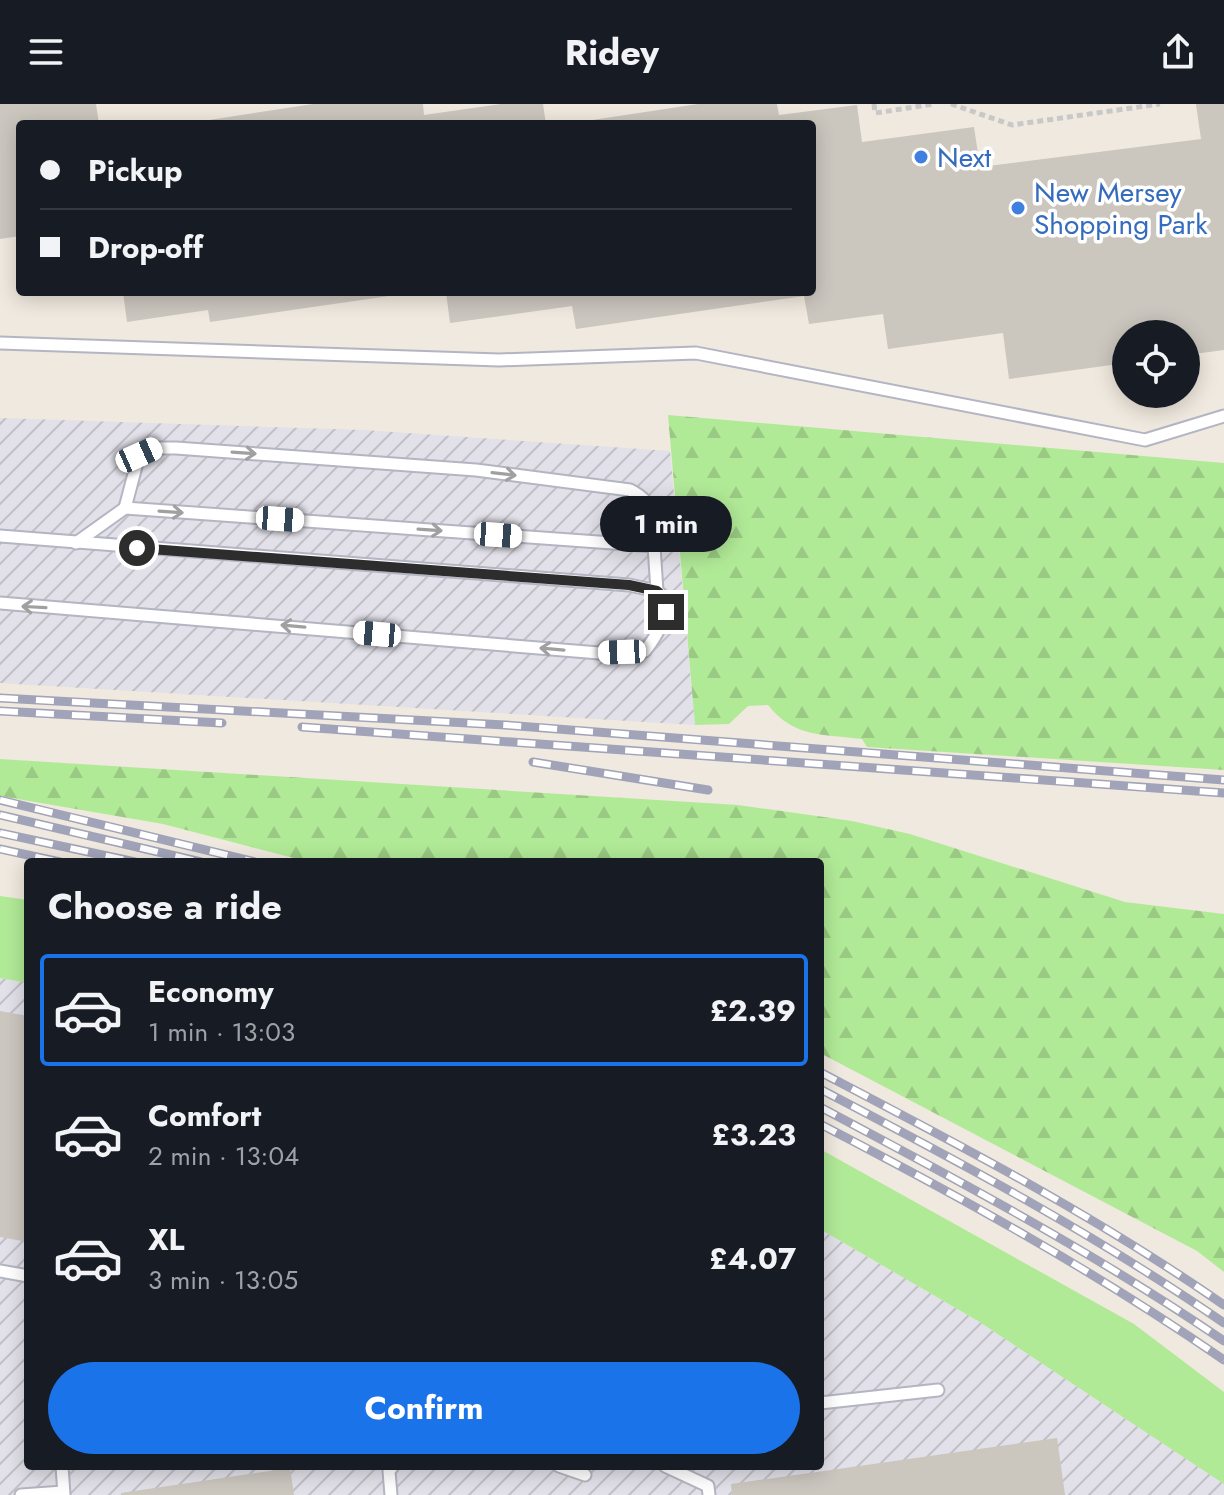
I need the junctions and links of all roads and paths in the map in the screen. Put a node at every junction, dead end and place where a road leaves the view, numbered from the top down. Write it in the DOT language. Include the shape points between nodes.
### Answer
graph roads {
  1 [pos="874,104"];
  2 [pos="934,104"];
  3 [pos="951,104"];
  4 [pos="1160,104"];
  5 [pos="0,343"];
  6 [pos="1224,416"];
  7 [pos="125,508"];
  8 [pos="0,536"];
  9 [pos="76,543"];
  10 [pos="654,546"];
  11 [pos="657,591"];
  12 [pos="0,603"];
  13 [pos="0,1271"];
  14 [pos="24,1275"];
  15 [pos="938,1390"];
  16 [pos="824,1403"];
  17 [pos="62,1470"];
  18 [pos="390,1470"];
  19 [pos="571,1470"];
  20 [pos="678,1470"];
  21 [pos="585,1475"];
  22 [pos="63,1493"];
  23 [pos="21,1495"];
  24 [pos="391,1495"];
  25 [pos="709,1495"];
  1 -- 2 [label="path" via="875,113"];
  3 -- 4 [label="path" via="1012,125"];
  5 -- 6 [label="lane" via="499,360 696,353 1145,440"];
  7 -- 9 [label="lane"];
  7 -- 10 [label="lane, one-way"];
  7 -- 10 [label="lane, one-way" via="139,455 176,448 476,470 630,490 646,497 655,514"];
  8 -- 9 [label="lane"];
  9 -- 11 [label="lane"];
  10 -- 11 [label="lane"];
  11 -- 12 [label="lane, one-way" via="665,598 666,612 645,651 599,653"];
  13 -- 14 [label="lane"];
  15 -- 16 [label="lane"];
  17 -- 22 [label="lane"];
  18 -- 24 [label="lane"];
  19 -- 21 [label="lane"];
  20 -- 25 [label="lane" via="708,1486"];
  22 -- 23 [label="lane"];
}
